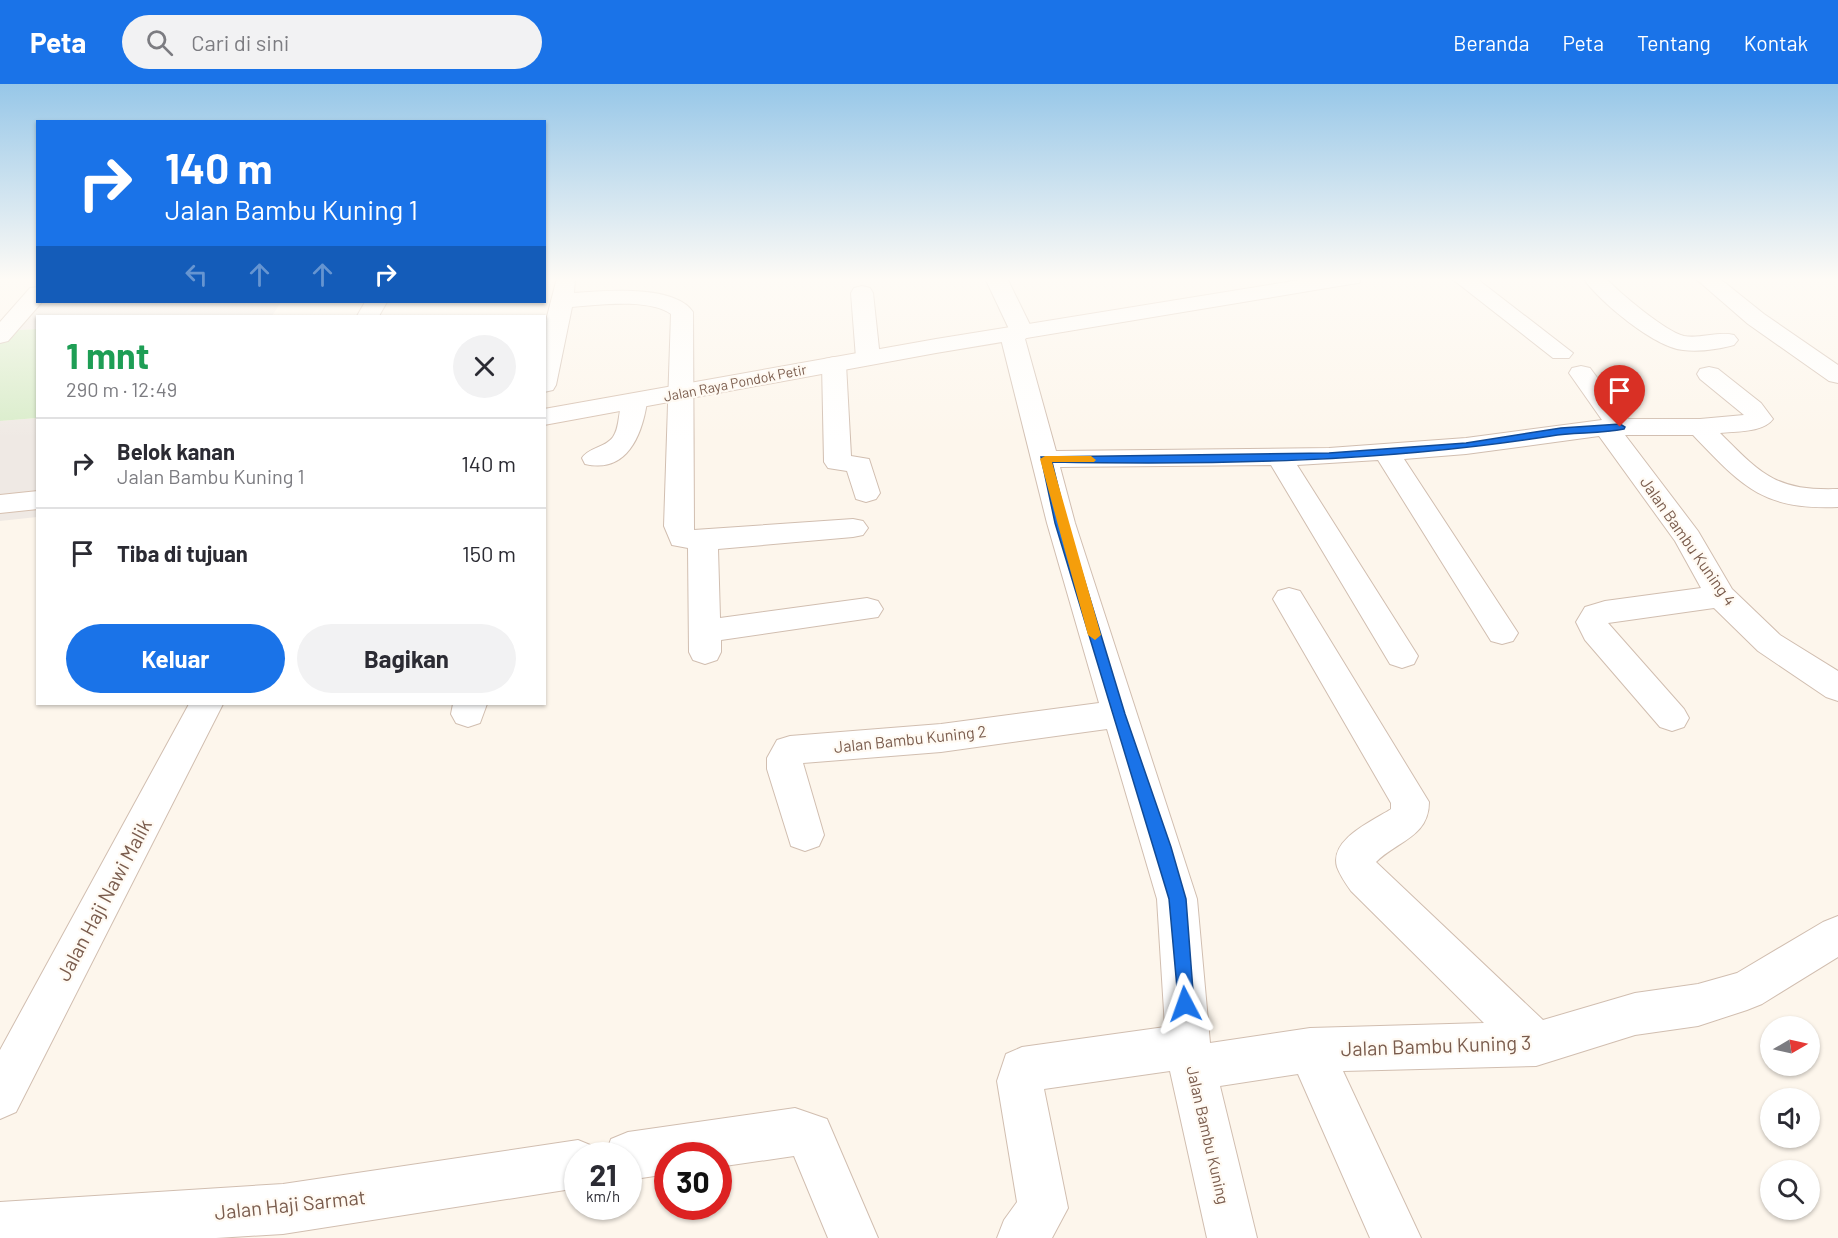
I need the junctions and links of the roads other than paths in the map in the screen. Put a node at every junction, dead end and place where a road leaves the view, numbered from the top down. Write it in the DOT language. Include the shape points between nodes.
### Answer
graph roads {
  1 [pos="555,332"];
  2 [pos="683,332"];
  3 [pos="866,332"];
  4 [pos="1028,332"];
  5 [pos="1533,332"];
  6 [pos="1661,332"];
  7 [pos="1774,332"];
  8 [pos="1017,334"];
  9 [pos="1726,340"];
  10 [pos="1561,353"];
  11 [pos="868,358"];
  12 [pos="834,364"];
  13 [pos="1581,373"];
  14 [pos="1709,374"];
  15 [pos="546,376"];
  16 [pos="1838,376"];
  17 [pos="681,394"];
  18 [pos="634,402"];
  19 [pos="546,417"];
  20 [pos="1613,427"];
  21 [pos="1700,427"];
  22 [pos="1386,452"];
  23 [pos="1279,457"];
  24 [pos="595,458"];
  25 [pos="1045,459"];
  26 [pos="866,493"];
  27 [pos="1838,498"];
  28 [pos="36,500"];
  29 [pos="0,504"];
  30 [pos="853,528"];
  31 [pos="703,541"];
  32 [pos="1721,596"];
  33 [pos="1289,599"];
  34 [pos="867,609"];
  35 [pos="1502,633"];
  36 [pos="1402,656"];
  37 [pos="1838,688"];
  38 [pos="205,705"];
  39 [pos="1118,714"];
  40 [pos="1672,718"];
  41 [pos="805,835"];
  42 [pos="1838,935"];
  43 [pos="1536,1044"];
  44 [pos="1310,1050"];
  45 [pos="1190,1057"];
  46 [pos="0,1096"];
  47 [pos="642,1154"];
  48 [pos="564,1166"];
  49 [pos="0,1227"];
  50 [pos="853,1238"];
  51 [pos="1022,1238"];
  52 [pos="1232,1238"];
  53 [pos="1396,1238"];
  1 -- 15 [label="street"];
  2 -- 17 [label="street"];
  3 -- 11 [label="street"];
  4 -- 8 [label="street, Jalan Raya Pondok Petir"];
  5 -- 10 [label="street"];
  6 -- 9 [label="street" via="1684,342"];
  7 -- 16 [label="street"];
  8 -- 11 [label="street, Jalan Raya Pondok Petir"];
  8 -- 25 [label="street, Jalan Bambu Kuning"];
  11 -- 12 [label="street, Jalan Raya Pondok Petir"];
  12 -- 17 [label="street, Jalan Raya Pondok Petir"];
  12 -- 26 [label="street" via="838,462 859,465"];
  13 -- 20 [label="street, Jalan Bambu Kuning 4"];
  14 -- 21 [label="street" via="1757,412 1760,419"];
  17 -- 18 [label="street, Jalan Raya Pondok Petir"];
  17 -- 31 [label="street" via="678,526 682,538"];
  18 -- 19 [label="street, Jalan Raya Pondok Petir"];
  18 -- 24 [label="street" via="629,434 620,447"];
  20 -- 21 [label="street"];
  20 -- 22 [label="street"];
  20 -- 32 [label="street, Jalan Bambu Kuning 4" via="1688,538"];
  21 -- 27 [label="street" via="1755,483 1768,490 1796,499"];
  22 -- 23 [label="street"];
  22 -- 35 [label="street"];
  23 -- 25 [label="street"];
  23 -- 36 [label="street"];
  25 -- 39 [label="street, Jalan Bambu Kuning"];
  28 -- 29 [label="street"];
  30 -- 31 [label="street"];
  31 -- 34 [label="street" via="706,641"];
  32 -- 37 [label="street, Jalan Bambu Kuning 4" via="1770,643"];
  32 -- 40 [label="street" via="1605,612 1596,615 1592,622 1596,632"];
  33 -- 43 [label="street" via="1410,802 1410,816 1357,853 1356,865 1365,879"];
  38 -- 46 [label="street, Jalan Haji Nawi Malik"];
  39 -- 41 [label="street, Jalan Bambu Kuning 2" via="941,738 790,750 785,769"];
  39 -- 45 [label="street, Jalan Bambu Kuning" via="1178,899"];
  42 -- 43 [label="street, Jalan Bambu Kuning 3" via="1748,990 1698,1005 1635,1014"];
  43 -- 44 [label="street, Jalan Bambu Kuning 3"];
  44 -- 45 [label="street, Jalan Bambu Kuning 3"];
  44 -- 53 [label="street"];
  45 -- 51 [label="street" via="1022,1070 1020,1081 1043,1208"];
  45 -- 52 [label="street, Jalan Bambu Kuning"];
  47 -- 50 [label="street" via="795,1132 810,1136"];
  48 -- 49 [label="street, Jalan Haji Sarmat" via="283,1209"];
}
